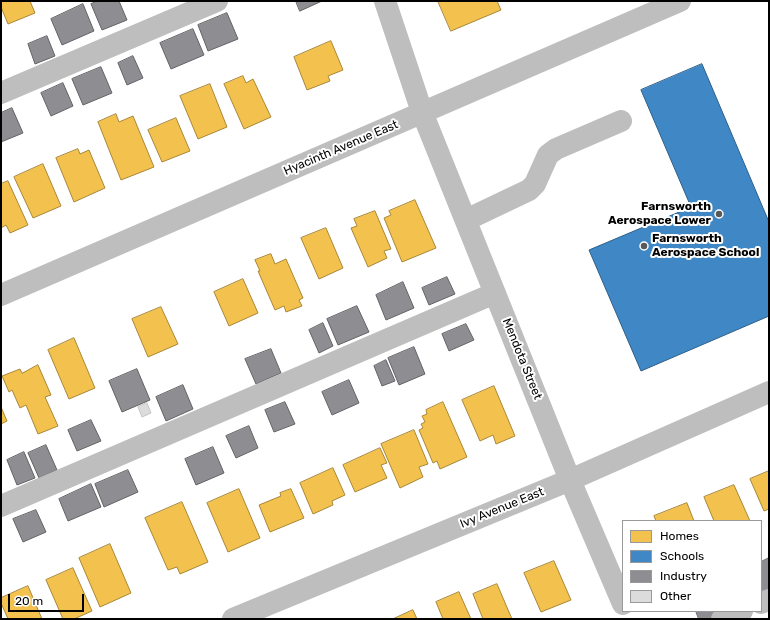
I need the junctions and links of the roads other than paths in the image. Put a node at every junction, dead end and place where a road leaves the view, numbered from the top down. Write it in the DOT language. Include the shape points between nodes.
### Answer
graph roads {
  1 [pos="217,1"];
  2 [pos="385,1"];
  3 [pos="680,1"];
  4 [pos="1,93"];
  5 [pos="422,112"];
  6 [pos="621,121"];
  7 [pos="466,220"];
  8 [pos="495,293"];
  9 [pos="1,295"];
  10 [pos="769,392"];
  11 [pos="570,480"];
  12 [pos="1,506"];
  13 [pos="622,602"];
  14 [pos="740,612"];
  15 [pos="233,619"];
  16 [pos="722,619"];
  1 -- 4 [label="street"];
  2 -- 5 [label="street, Mendota Street"];
  3 -- 5 [label="street, Hyacinth Avenue East"];
  5 -- 7 [label="street, Mendota Street"];
  5 -- 9 [label="street, Hyacinth Avenue East"];
  6 -- 7 [label="street" via="556,149 548,155 535,184 529,190"];
  7 -- 8 [label="street, Mendota Street"];
  8 -- 11 [label="street, Mendota Street"];
  8 -- 12 [label="street"];
  10 -- 11 [label="street, Ivy Avenue East"];
  11 -- 13 [label="street, Mendota Street"];
  11 -- 15 [label="street, Ivy Avenue East"];
  14 -- 16 [label="street"];
}
